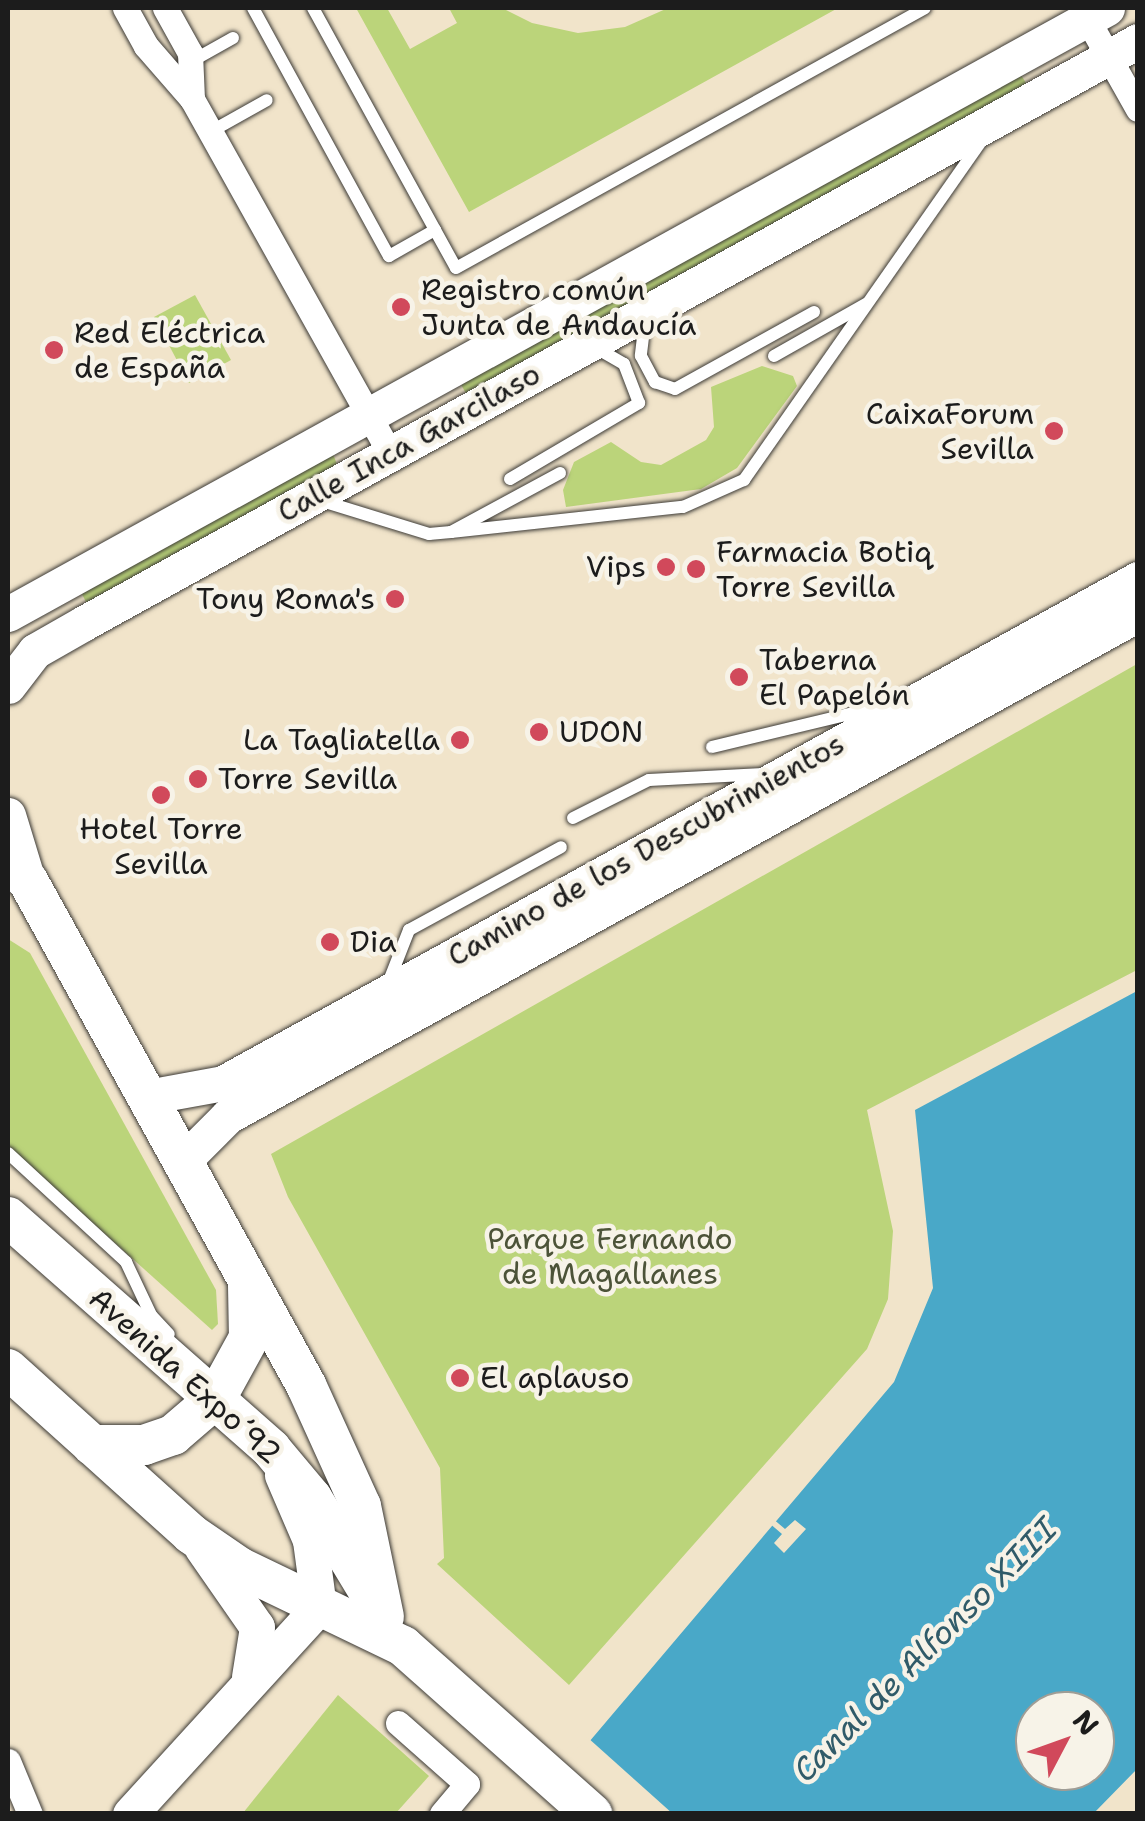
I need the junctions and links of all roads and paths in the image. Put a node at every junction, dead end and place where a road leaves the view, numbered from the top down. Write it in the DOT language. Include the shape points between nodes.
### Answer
graph roads {
  1 [pos="125,8"];
  2 [pos="144,8"];
  3 [pos="164,8"];
  4 [pos="253,8"];
  5 [pos="313,8"];
  6 [pos="926,8"];
  7 [pos="1092,11"];
  8 [pos="234,38"];
  9 [pos="1123,49"];
  10 [pos="179,64"];
  11 [pos="267,100"];
  12 [pos="1138,109"];
  13 [pos="998,118"];
  14 [pos="210,132"];
  15 [pos="435,230"];
  16 [pos="868,303"];
  17 [pos="649,311"];
  18 [pos="814,312"];
  19 [pos="584,347"];
  20 [pos="774,356"];
  21 [pos="368,416"];
  22 [pos="390,454"];
  23 [pos="560,473"];
  24 [pos="510,479"];
  25 [pos="310,498"];
  26 [pos="451,532"];
  27 [pos="1138,579"];
  28 [pos="8,614"];
  29 [pos="1138,614"];
  30 [pos="8,686"];
  31 [pos="926,696"];
  32 [pos="712,747"];
  33 [pos="785,773"];
  34 [pos="8,816"];
  35 [pos="574,818"];
  36 [pos="560,847"];
  37 [pos="18,872"];
  38 [pos="384,994"];
  39 [pos="147,1096"];
  40 [pos="8,1153"];
  41 [pos="182,1162"];
  42 [pos="8,1217"];
  43 [pos="248,1286"];
  44 [pos="8,1369"];
  45 [pos="207,1391"];
  46 [pos="92,1446"];
  47 [pos="271,1449"];
  48 [pos="191,1534"];
  49 [pos="319,1608"];
  50 [pos="406,1645"];
  51 [pos="248,1678"];
  52 [pos="398,1723"];
  53 [pos="8,1761"];
  54 [pos="30,1814"];
  55 [pos="130,1814"];
  56 [pos="442,1814"];
  57 [pos="592,1814"];
  1 -- 10 [label="street" via="146,46"];
  2 -- 10 [label="street"];
  3 -- 10 [label="street"];
  4 -- 15 [label="lane" via="290,87 389,256"];
  5 -- 15 [label="lane"];
  6 -- 15 [label="lane" via="456,268"];
  7 -- 9 [label="street"];
  7 -- 21 [label="street, Calle Inca Garcilaso"];
  8 -- 10 [label="lane"];
  9 -- 12 [label="street"];
  9 -- 13 [label="street, Calle Inca Garcilaso"];
  10 -- 14 [label="street"];
  11 -- 14 [label="lane"];
  13 -- 16 [label="lane"];
  13 -- 17 [label="street, Calle Inca Garcilaso"];
  14 -- 21 [label="street"];
  16 -- 20 [label="lane"];
  16 -- 26 [label="lane" via="764,460 726,494 683,507"];
  17 -- 18 [label="lane" via="641,356 655,382 675,390"];
  17 -- 19 [label="street, Calle Inca Garcilaso"];
  19 -- 22 [label="street, Calle Inca Garcilaso"];
  19 -- 24 [label="lane" via="612,353 624,364 639,402"];
  21 -- 22 [label="street"];
  21 -- 28 [label="street, Calle Inca Garcilaso"];
  22 -- 25 [label="street, Calle Inca Garcilaso"];
  23 -- 26 [label="lane"];
  25 -- 26 [label="lane" via="428,534"];
  25 -- 30 [label="street, Calle Inca Garcilaso" via="35,650"];
  27 -- 31 [label="street, Camino de los Descubrimientos"];
  29 -- 41 [label="street, Camino de los Descubrimientos" via="228,1116"];
  31 -- 32 [label="lane"];
  31 -- 33 [label="street, Camino de los Descubrimientos"];
  33 -- 35 [label="lane" via="649,780"];
  33 -- 38 [label="street, Camino de los Descubrimientos"];
  34 -- 37 [label="street"];
  36 -- 38 [label="lane" via="409,930"];
  37 -- 39 [label="main road"];
  38 -- 39 [label="street, Camino de los Descubrimientos" via="220,1085"];
  39 -- 41 [label="main road"];
  40 -- 45 [label="lane" via="126,1262 151,1316"];
  41 -- 43 [label="main road"];
  42 -- 45 [label="main road, Avenida Expo´92"];
  43 -- 45 [label="main road" via="248,1338"];
  43 -- 50 [label="main road" via="348,1475"];
  44 -- 46 [label="main road"];
  45 -- 46 [label="main road" via="174,1434 144,1445"];
  45 -- 47 [label="main road, Avenida Expo´92"];
  46 -- 48 [label="main road"];
  47 -- 49 [label="street" via="310,1540"];
  47 -- 50 [label="main road, Avenida Expo´92" via="312,1498"];
  48 -- 49 [label="main road"];
  48 -- 51 [label="street" via="257,1626"];
  49 -- 50 [label="main road"];
  49 -- 51 [label="street"];
  50 -- 57 [label="main road"];
  51 -- 55 [label="street"];
  52 -- 56 [label="street" via="467,1784"];
  53 -- 54 [label="street"];
}
